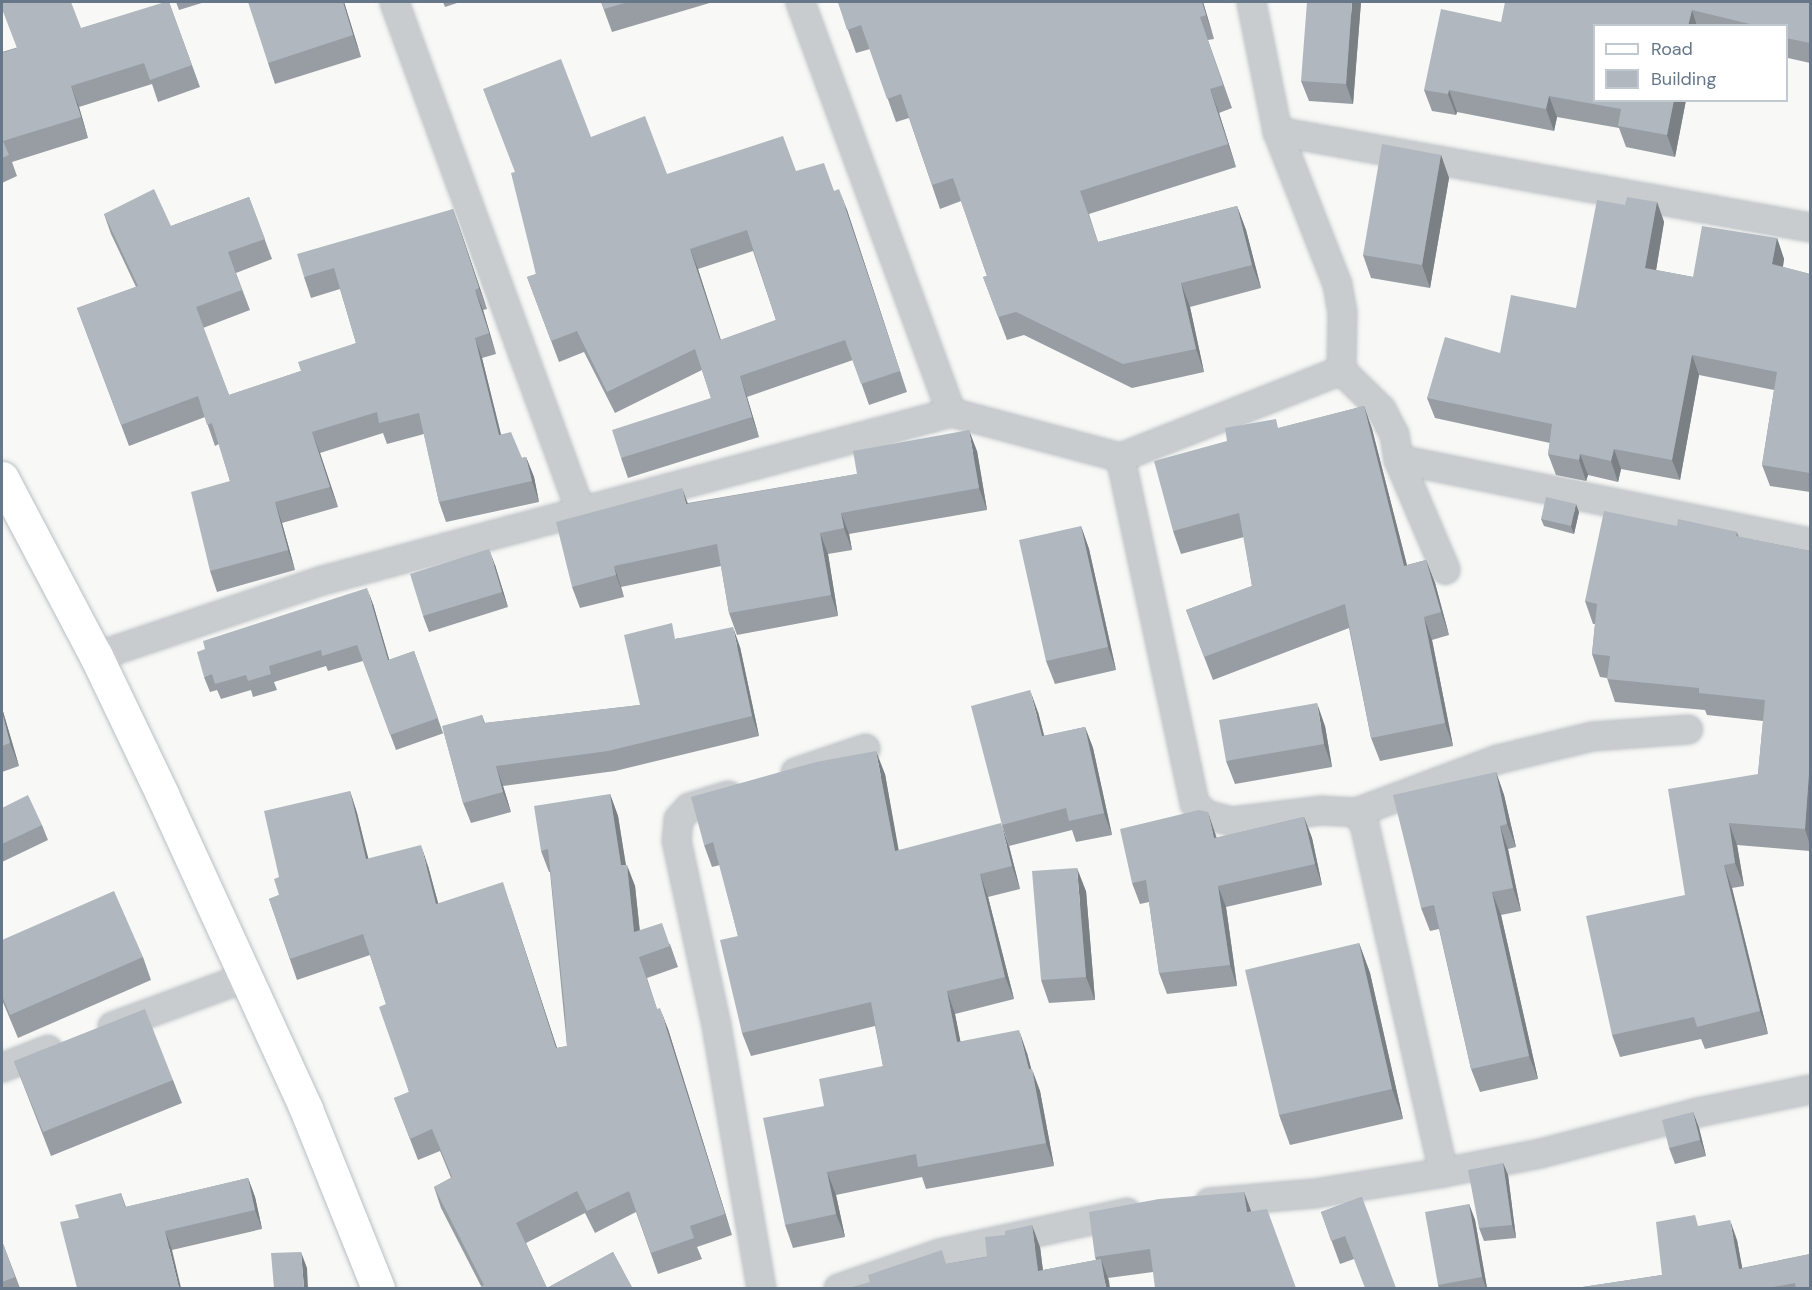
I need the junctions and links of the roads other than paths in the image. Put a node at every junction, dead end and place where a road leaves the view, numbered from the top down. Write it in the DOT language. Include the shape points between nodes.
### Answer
graph roads {
  1 [pos="394,2"];
  2 [pos="800,2"];
  3 [pos="1251,2"];
  4 [pos="1277,131"];
  5 [pos="1810,227"];
  6 [pos="1341,370"];
  7 [pos="951,411"];
  8 [pos="1120,457"];
  9 [pos="1398,459"];
  10 [pos="2,478"];
  11 [pos="579,510"];
  12 [pos="1810,542"];
  13 [pos="1445,569"];
  14 [pos="96,656"];
  15 [pos="1688,729"];
  16 [pos="865,748"];
  17 [pos="1356,812"];
  18 [pos="245,976"];
  19 [pos="2,1067"];
  20 [pos="1810,1089"];
  21 [pos="1443,1172"];
  22 [pos="1187,1203"];
  23 [pos="1153,1206"];
  24 [pos="378,1288"];
  25 [pos="761,1288"];
  26 [pos="838,1288"];
  1 -- 11 [label="street"];
  2 -- 7 [label="street"];
  3 -- 4 [label="street"];
  4 -- 5 [label="street"];
  4 -- 6 [label="street" via="1337,284 1342,311"];
  6 -- 8 [label="street"];
  6 -- 9 [label="street" via="1381,409 1394,434"];
  7 -- 8 [label="street"];
  7 -- 11 [label="street"];
  8 -- 17 [label="street" via="1194,803 1205,814 1231,821 1320,810"];
  9 -- 12 [label="street"];
  9 -- 13 [label="street"];
  10 -- 14 [label="main road"];
  11 -- 14 [label="street" via="322,580"];
  14 -- 18 [label="main road"];
  15 -- 17 [label="street" via="1592,736 1497,759"];
  16 -- 25 [label="street" via="689,807 678,819 676,840 716,1024"];
  17 -- 21 [label="street" via="1364,824"];
  18 -- 19 [label="street"];
  18 -- 24 [label="main road" via="306,1109"];
  20 -- 21 [label="street" via="1697,1112 1540,1154"];
  21 -- 22 [label="street" via="1314,1193"];
  23 -- 26 [label="street" via="939,1253"];
}
